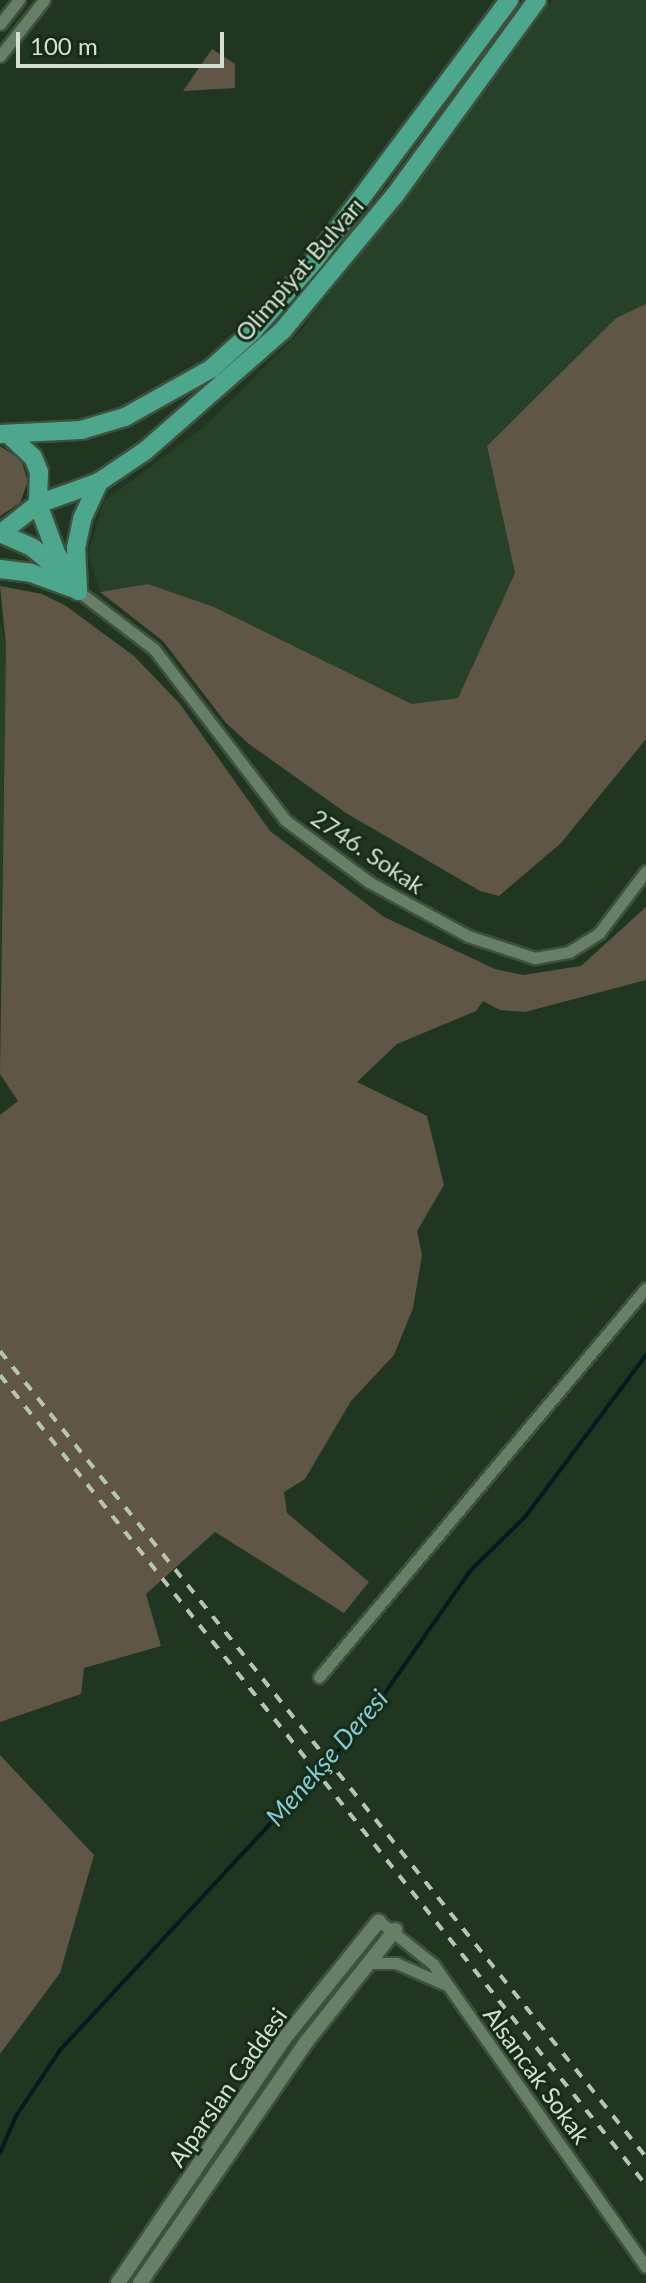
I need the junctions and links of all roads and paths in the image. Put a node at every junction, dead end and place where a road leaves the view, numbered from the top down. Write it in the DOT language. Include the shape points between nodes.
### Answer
graph roads {
  1 [pos="19,0"];
  2 [pos="44,0"];
  3 [pos="509,0"];
  4 [pos="537,0"];
  5 [pos="0,24"];
  6 [pos="0,56"];
  7 [pos="3,430"];
  8 [pos="99,482"];
  9 [pos="38,504"];
  10 [pos="0,533"];
  11 [pos="0,569"];
  12 [pos="78,591"];
  13 [pos="646,871"];
  14 [pos="646,1288"];
  15 [pos="319,1677"];
  16 [pos="379,1921"];
  17 [pos="395,1930"];
  18 [pos="369,1963"];
  19 [pos="444,1984"];
  20 [pos="646,2267"];
  21 [pos="118,2283"];
  22 [pos="140,2283"];
  1 -- 5 [label="street"];
  2 -- 6 [label="street"];
  3 -- 7 [label="main road, Olimpiyat Bulvarı" via="314,261 253,331 211,369 125,417 81,430"];
  4 -- 8 [label="main road, Olimpiyat Bulvarı" via="395,195 283,330 199,408"];
  7 -- 9 [label="main road" via="33,457 39,472"];
  8 -- 9 [label="main road, Olimpiyat Bulvarı"];
  8 -- 12 [label="main road" via="76,548"];
  9 -- 10 [label="main road, Olimpiyat Bulvarı"];
  9 -- 12 [label="main road" via="56,553"];
  10 -- 12 [label="main road" via="48,557"];
  11 -- 12 [label="main road" via="31,573"];
  12 -- 13 [label="street, 2746. Sokak" via="154,649 285,820 369,882 457,930 514,952 553,957 599,933"];
  14 -- 15 [label="street"];
  16 -- 17 [label="street, Alsancak Sokak"];
  16 -- 21 [label="street, Alparslan Caddesi" via="284,2039"];
  17 -- 18 [label="street, Alparslan Caddesi"];
  17 -- 19 [label="street, Alsancak Sokak" via="433,1964"];
  18 -- 19 [label="street" via="396,1963"];
  18 -- 22 [label="street, Alparslan Caddesi" via="307,2041"];
  19 -- 20 [label="street, Alsancak Sokak"];
}
